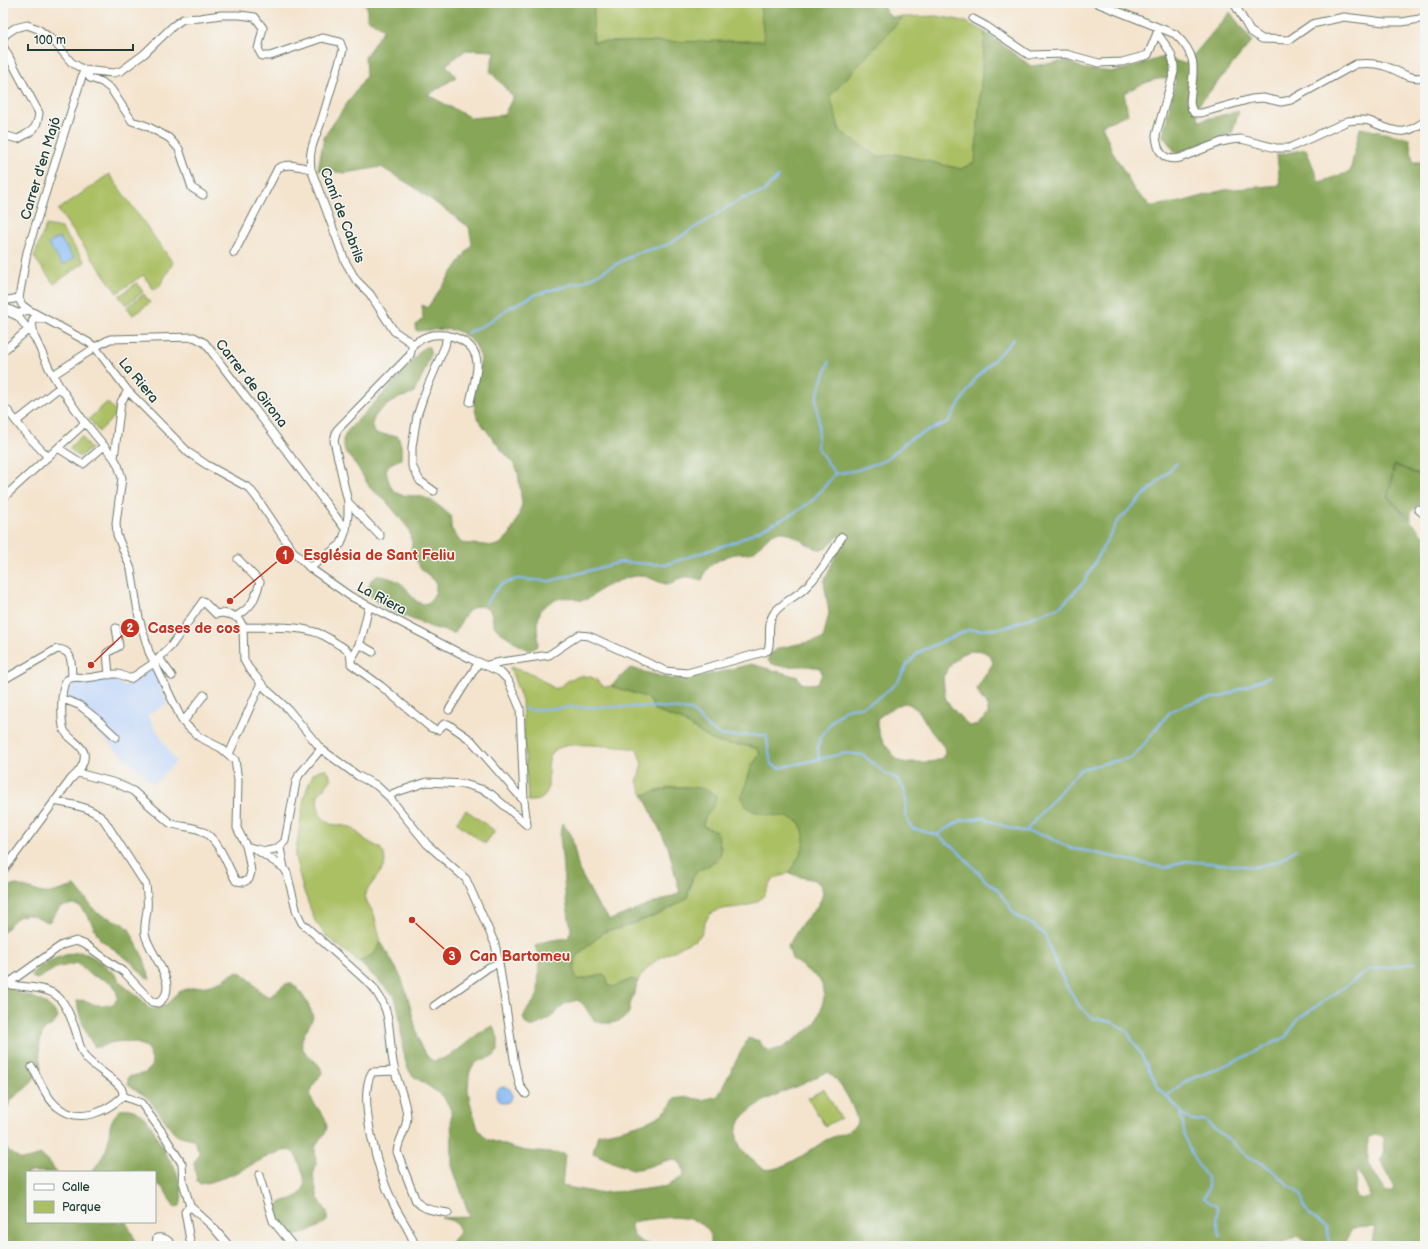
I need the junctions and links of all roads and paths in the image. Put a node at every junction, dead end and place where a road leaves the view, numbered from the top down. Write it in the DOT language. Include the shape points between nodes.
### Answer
graph roads {
  1 [pos="1097,3"];
  2 [pos="1234,3"];
  3 [pos="1425,18"];
  4 [pos="973,19"];
  5 [pos="1148,22"];
  6 [pos="1157,33"];
  7 [pos="3,39"];
  8 [pos="3,46"];
  9 [pos="84,70"];
  10 [pos="1425,76"];
  11 [pos="1425,121"];
  12 [pos="3,135"];
  13 [pos="311,169"];
  14 [pos="202,195"];
  15 [pos="234,253"];
  16 [pos="20,298"];
  17 [pos="4,306"];
  18 [pos="28,310"];
  19 [pos="16,314"];
  20 [pos="50,321"];
  21 [pos="29,329"];
  22 [pos="447,335"];
  23 [pos="35,338"];
  24 [pos="413,344"];
  25 [pos="93,349"];
  26 [pos="3,351"];
  27 [pos="53,375"];
  28 [pos="60,387"];
  29 [pos="128,390"];
  30 [pos="470,402"];
  31 [pos="3,412"];
  32 [pos="17,421"];
  33 [pos="85,423"];
  34 [pos="104,446"];
  35 [pos="58,448"];
  36 [pos="48,457"];
  37 [pos="114,458"];
  38 [pos="434,491"];
  39 [pos="3,498"];
  40 [pos="348,502"];
  41 [pos="1418,509"];
  42 [pos="1425,515"];
  43 [pos="346,530"];
  44 [pos="380,536"];
  45 [pos="842,537"];
  46 [pos="238,558"];
  47 [pos="310,568"];
  48 [pos="369,607"];
  49 [pos="235,617"];
  50 [pos="243,627"];
  51 [pos="116,628"];
  52 [pos="359,644"];
  53 [pos="373,652"];
  54 [pos="352,658"];
  55 [pos="157,660"];
  56 [pos="478,662"];
  57 [pos="488,666"];
  58 [pos="108,676"];
  59 [pos="172,676"];
  60 [pos="72,678"];
  61 [pos="3,680"];
  62 [pos="261,683"];
  63 [pos="204,695"];
  64 [pos="63,699"];
  65 [pos="449,710"];
  66 [pos="183,722"];
  67 [pos="116,737"];
  68 [pos="321,749"];
  69 [pos="229,754"];
  70 [pos="78,773"];
  71 [pos="389,797"];
  72 [pos="524,800"];
  73 [pos="54,801"];
  74 [pos="246,846"];
  75 [pos="280,848"];
  76 [pos="257,850"];
  77 [pos="284,868"];
  78 [pos="3,871"];
  79 [pos="499,963"];
  80 [pos="434,1006"];
  81 [pos="32,1066"];
  82 [pos="395,1071"];
  83 [pos="526,1094"];
  84 [pos="123,1096"];
  85 [pos="259,1175"];
  86 [pos="190,1206"];
  87 [pos="448,1213"];
  88 [pos="157,1246"];
  89 [pos="173,1246"];
  90 [pos="191,1246"];
  91 [pos="229,1246"];
  92 [pos="293,1246"];
  93 [pos="415,1246"];
  1 -- 5 [label="street"];
  2 -- 3 [label="street" via="1250,31 1262,39 1289,40 1312,24 1344,17 1384,22"];
  4 -- 6 [label="street" via="1029,55 1066,54 1099,63 1122,62 1148,55"];
  5 -- 6 [label="street"];
  5 -- 10 [label="street" via="1175,34 1190,53 1194,62 1194,72 1190,108 1194,113 1251,99 1263,98 1281,102 1291,100 1356,64 1384,66 1414,78"];
  6 -- 11 [label="street" via="1171,52 1174,63 1174,72 1156,135 1156,144 1160,152 1168,158 1180,158 1221,142 1241,139 1276,148 1289,148 1348,121 1368,121 1405,132"];
  7 -- 9 [label="street" via="15,28 27,25 38,29 53,40 71,62"];
  8 -- 12 [label="street" via="38,113 37,124 31,132 18,139"];
  9 -- 13 [label="street, Camí de Cabrils" via="113,73 121,71 183,19 221,15 255,17 263,28 258,49 262,56 270,56 322,38 340,42 343,50 311,150"];
  9 -- 14 [label="street" via="90,78 102,82 111,89 132,120 169,138 179,149 192,188"];
  9 -- 16 [label="street, Carrer d'en Majó" via="27,252"];
  13 -- 15 [label="street" via="289,165 278,168"];
  13 -- 24 [label="street, Camí de Cabrils" via="337,242 352,274 370,294 394,331"];
  16 -- 17 [label="street" via="11,299"];
  16 -- 18 [label="street" via="22,305"];
  17 -- 19 [label="street"];
  18 -- 19 [label="street"];
  18 -- 20 [label="street, La Riera"];
  19 -- 21 [label="street"];
  20 -- 23 [label="street" via="33,319"];
  20 -- 25 [label="street, La Riera" via="88,342"];
  21 -- 23 [label="street"];
  21 -- 26 [label="street"];
  22 -- 24 [label="street" via="432,335"];
  22 -- 30 [label="street" via="459,337 475,354 477,363"];
  22 -- 38 [label="street" via="417,416 412,447 412,466 420,481"];
  23 -- 27 [label="street"];
  24 -- 40 [label="street" via="410,356 337,430 334,440"];
  25 -- 27 [label="street, Carrer de Girona"];
  25 -- 29 [label="street, La Riera"];
  25 -- 43 [label="street, Carrer de Girona" via="110,339 194,337 205,343"];
  27 -- 28 [label="street"];
  28 -- 32 [label="street"];
  28 -- 33 [label="street"];
  29 -- 37 [label="street" via="122,402"];
  29 -- 47 [label="street, La Riera" via="189,453 249,488 292,550"];
  31 -- 32 [label="street" via="8,411"];
  32 -- 36 [label="street"];
  33 -- 34 [label="street"];
  33 -- 35 [label="street"];
  34 -- 35 [label="street" via="82,464"];
  34 -- 37 [label="street"];
  35 -- 36 [label="street"];
  36 -- 39 [label="street"];
  37 -- 55 [label="street" via="122,478 116,523 117,535 131,569 146,644"];
  40 -- 43 [label="street"];
  40 -- 44 [label="street"];
  41 -- 42 [label="street"];
  43 -- 47 [label="street" via="341,544"];
  45 -- 57 [label="street" via="819,573 774,613 769,633 770,645 764,652 687,673 666,671 589,636 579,635 549,655"];
  46 -- 49 [label="street" via="260,582 250,606"];
  47 -- 48 [label="street, La Riera"];
  48 -- 52 [label="street"];
  48 -- 56 [label="street, La Riera"];
  49 -- 50 [label="street"];
  49 -- 55 [label="street" via="216,614 203,601 174,643"];
  50 -- 54 [label="street" via="298,628 313,631 348,650"];
  50 -- 62 [label="street" via="244,660"];
  51 -- 58 [label="street" via="119,646 107,653"];
  52 -- 53 [label="street"];
  52 -- 54 [label="street"];
  54 -- 72 [label="street" via="351,664 431,728 438,730 444,724 448,724 471,740"];
  55 -- 58 [label="street" via="130,679 119,674"];
  55 -- 59 [label="street"];
  55 -- 66 [label="street" via="159,673"];
  56 -- 57 [label="street, La Riera"];
  56 -- 65 [label="street"];
  57 -- 72 [label="street, La Riera" via="508,680 520,708"];
  58 -- 60 [label="street"];
  60 -- 61 [label="street" via="69,654 64,649 57,649"];
  60 -- 64 [label="street" via="64,684"];
  62 -- 68 [label="street"];
  62 -- 69 [label="street"];
  63 -- 66 [label="street"];
  64 -- 67 [label="street" via="79,705"];
  64 -- 70 [label="street" via="64,730 84,752 84,760"];
  66 -- 69 [label="street" via="200,737"];
  68 -- 71 [label="street" via="358,776 376,785"];
  68 -- 75 [label="street" via="296,782 288,833"];
  69 -- 74 [label="street" via="235,760 238,780 237,828"];
  70 -- 73 [label="street" via="71,778"];
  70 -- 74 [label="street" via="133,791 170,823 200,830 212,839 236,881 244,882 249,879 251,872"];
  71 -- 72 [label="street, La Riera" via="427,782 464,784 491,794 527,825"];
  71 -- 79 [label="street" via="427,844 466,879 495,944"];
  73 -- 78 [label="street"];
  73 -- 84 [label="street" via="96,812 104,820 146,885 146,936 165,976 167,994 165,999 158,1003 152,1002 125,973 86,945 76,941 62,945 10,982 11,985 54,993 62,1000 85,1057 122,1089"];
  74 -- 76 [label="street"];
  75 -- 76 [label="street" via="270,851"];
  75 -- 77 [label="street"];
  76 -- 77 [label="street"];
  77 -- 82 [label="street" via="302,923 373,988 381,1000 387,1015"];
  79 -- 80 [label="street" via="489,967"];
  79 -- 83 [label="street" via="515,1066 520,1086"];
  81 -- 84 [label="street" via="58,1108 73,1115 84,1116 104,1111"];
  82 -- 87 [label="street" via="407,1116 397,1152 420,1206"];
  82 -- 93 [label="street" via="372,1072 369,1077 367,1103 377,1159 392,1202 411,1233"];
  84 -- 86 [label="street" via="141,1103 182,1164 183,1182"];
  85 -- 92 [label="street" via="273,1221"];
  86 -- 90 [label="street" via="185,1212"];
  86 -- 91 [label="street"];
  88 -- 89 [label="street" via="157,1238 162,1237"];
}
